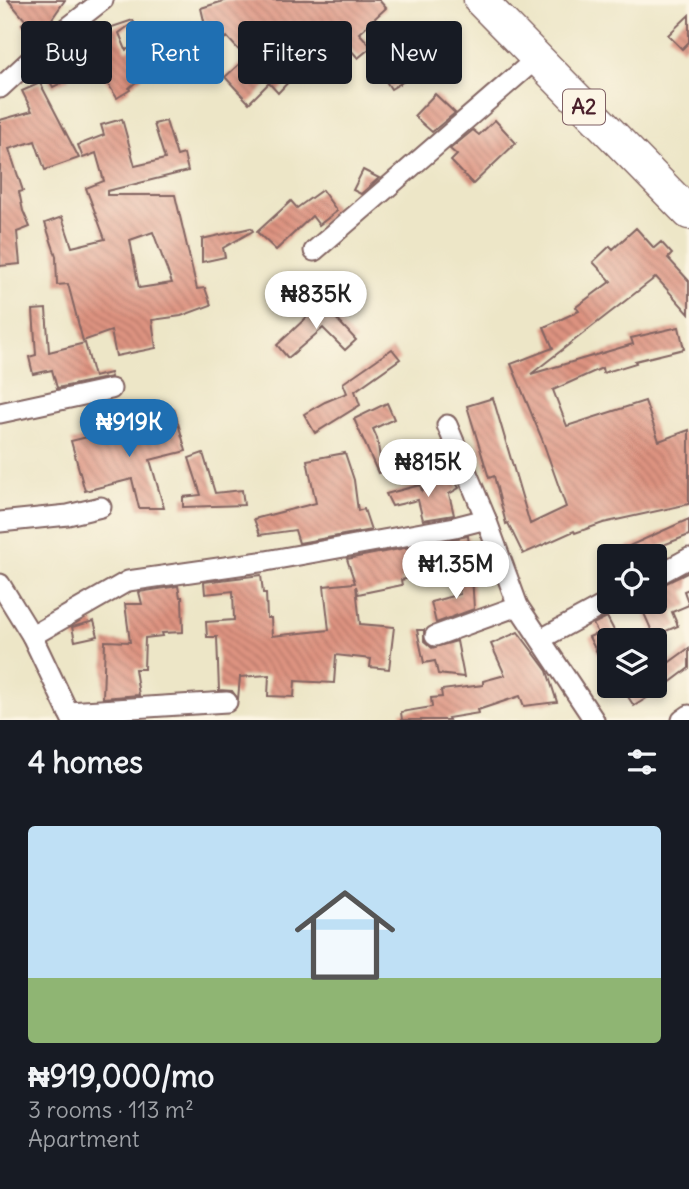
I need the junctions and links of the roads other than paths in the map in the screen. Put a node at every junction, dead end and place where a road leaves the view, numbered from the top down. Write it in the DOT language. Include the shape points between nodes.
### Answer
graph roads {
  1 [pos="103,0"];
  2 [pos="480,0"];
  3 [pos="536,59"];
  4 [pos="0,88"];
  5 [pos="689,213"];
  6 [pos="314,251"];
  7 [pos="111,389"];
  8 [pos="0,413"];
  9 [pos="447,425"];
  10 [pos="101,508"];
  11 [pos="486,519"];
  12 [pos="0,522"];
  13 [pos="689,558"];
  14 [pos="667,570"];
  15 [pos="0,584"];
  16 [pos="518,606"];
  17 [pos="597,609"];
  18 [pos="32,636"];
  19 [pos="435,636"];
  20 [pos="541,639"];
  21 [pos="227,702"];
  22 [pos="689,715"];
  23 [pos="70,716"];
  24 [pos="594,720"];
  25 [pos="682,720"];
  1 -- 4 [label="street"];
  2 -- 3 [label="highway, A2"];
  3 -- 5 [label="highway, A2"];
  3 -- 6 [label="street"];
  7 -- 8 [label="street"];
  9 -- 11 [label="street"];
  10 -- 12 [label="street"];
  11 -- 16 [label="street"];
  11 -- 18 [label="street" via="266,561 128,581"];
  13 -- 14 [label="street"];
  15 -- 18 [label="street"];
  16 -- 19 [label="street"];
  16 -- 20 [label="street"];
  17 -- 20 [label="street"];
  18 -- 23 [label="street"];
  20 -- 24 [label="street"];
  21 -- 23 [label="street"];
  22 -- 25 [label="street"];
}
